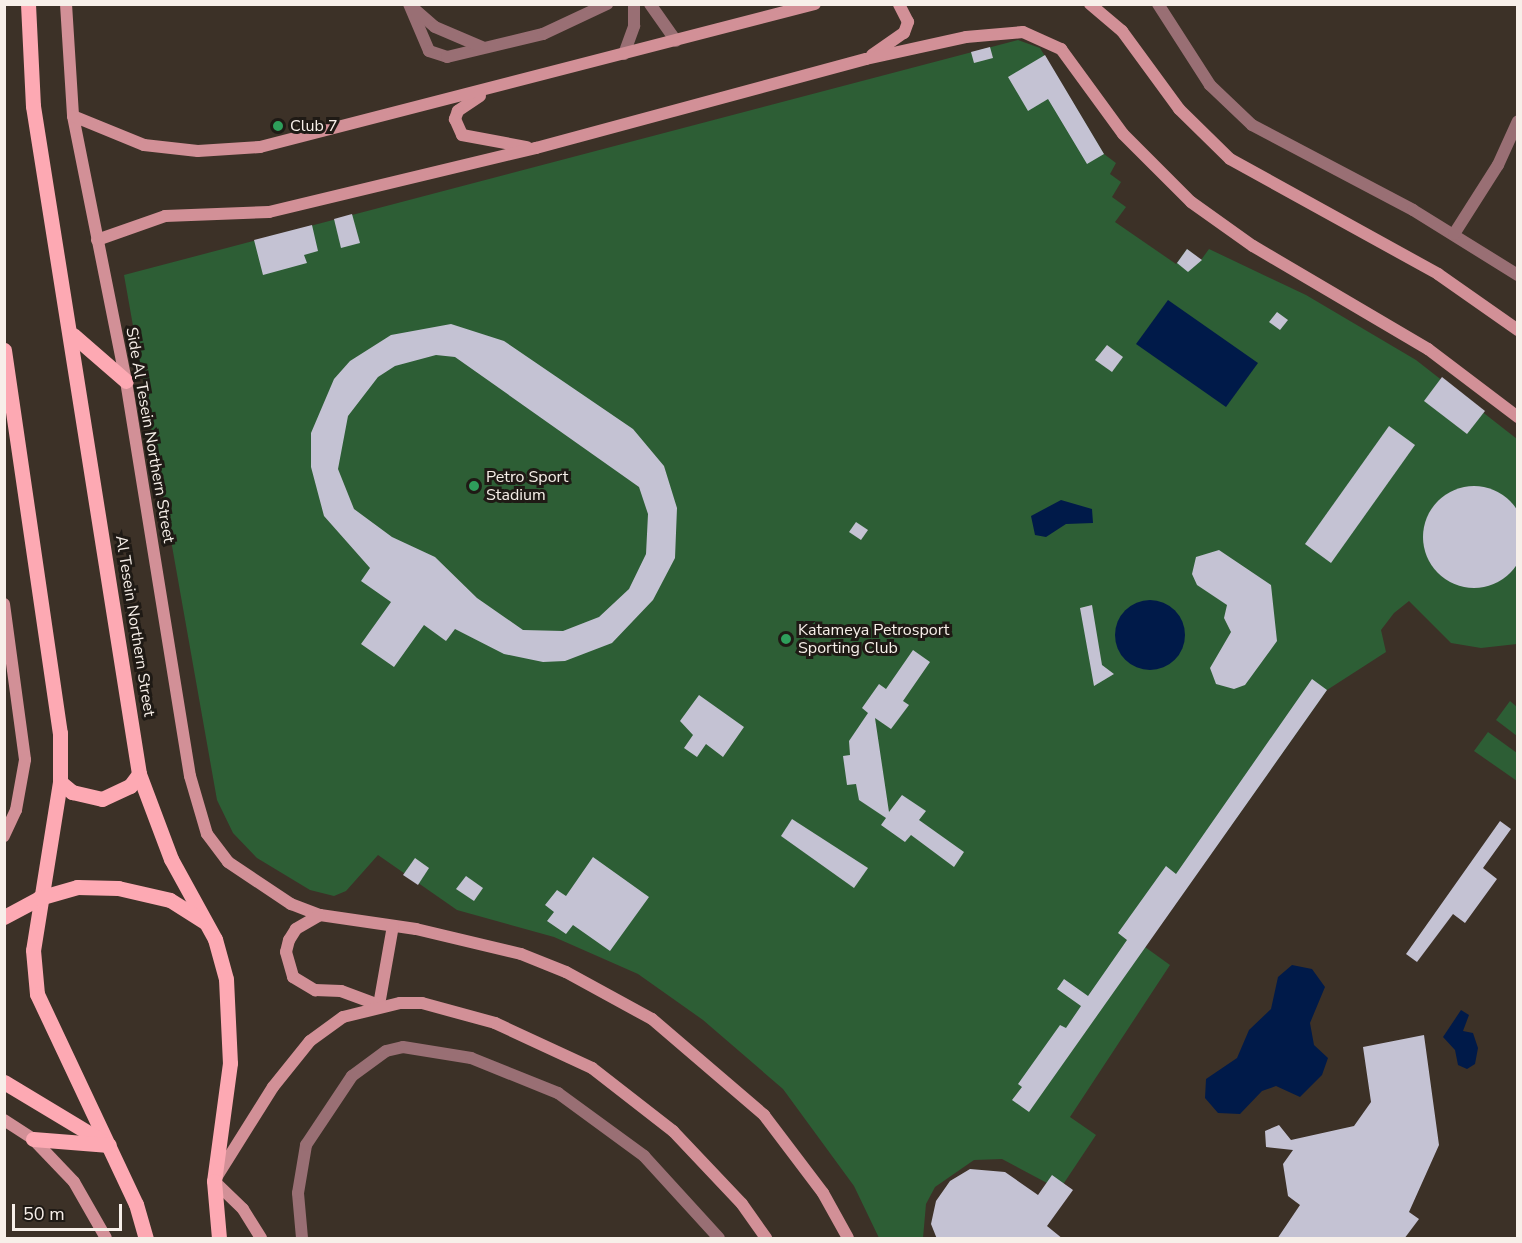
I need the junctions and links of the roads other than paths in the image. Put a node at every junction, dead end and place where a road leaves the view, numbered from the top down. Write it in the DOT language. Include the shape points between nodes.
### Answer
graph roads {
  1 [pos="28,4"];
  2 [pos="66,4"];
  3 [pos="608,4"];
  4 [pos="633,4"];
  5 [pos="650,4"];
  6 [pos="815,4"];
  7 [pos="898,4"];
  8 [pos="1090,4"];
  9 [pos="1158,4"];
  10 [pos="435,27"];
  11 [pos="456,38"];
  12 [pos="675,41"];
  13 [pos="423,43"];
  14 [pos="485,48"];
  15 [pos="624,54"];
  16 [pos="447,57"];
  17 [pos="866,59"];
  18 [pos="491,89"];
  19 [pos="73,116"];
  20 [pos="1518,121"];
  21 [pos="536,148"];
  22 [pos="1454,234"];
  23 [pos="97,240"];
  24 [pos="1518,275"];
  25 [pos="1518,330"];
  26 [pos="73,334"];
  27 [pos="5,355"];
  28 [pos="126,381"];
  29 [pos="1518,417"];
  30 [pos="4,604"];
  31 [pos="139,774"];
  32 [pos="60,782"];
  33 [pos="4,836"];
  34 [pos="39,898"];
  35 [pos="320,915"];
  36 [pos="4,917"];
  37 [pos="207,924"];
  38 [pos="393,926"];
  39 [pos="379,1005"];
  40 [pos="4,1082"];
  41 [pos="4,1120"];
  42 [pos="33,1139"];
  43 [pos="109,1145"];
  44 [pos="214,1181"];
  45 [pos="106,1239"];
  46 [pos="146,1239"];
  47 [pos="219,1239"];
  48 [pos="261,1239"];
  49 [pos="302,1239"];
  50 [pos="719,1239"];
  51 [pos="766,1239"];
  52 [pos="848,1239"];
  1 -- 26 [label="main road, Al Tesein Northern Street" via="33,106"];
  2 -- 19 [label="street, Side Al Tesein Northern Street"];
  3 -- 14 [label="street" via="574,23"];
  4 -- 15 [label="street" via="634,26"];
  5 -- 12 [label="street"];
  6 -- 12 [label="street"];
  7 -- 17 [label="street" via="908,22 904,33"];
  8 -- 25 [label="street" via="1122,31 1179,109 1230,159 1438,274"];
  9 -- 22 [label="street" via="1210,86 1252,125"];
  10 -- 11 [label="street"];
  10 -- 13 [label="street"];
  10 -- 13 [label="street" via="409,4"];
  11 -- 14 [label="street"];
  11 -- 16 [label="street"];
  12 -- 15 [label="street"];
  13 -- 16 [label="street"];
  14 -- 16 [label="street"];
  15 -- 18 [label="street"];
  17 -- 21 [label="street"];
  17 -- 29 [label="street" via="1002,32 1043,38 1075,64 1123,134 1191,202 1253,246 1428,349"];
  18 -- 19 [label="street" via="229,151 144,145"];
  18 -- 21 [label="street" via="458,111 456,128 470,139"];
  19 -- 23 [label="street, Side Al Tesein Northern Street"];
  20 -- 22 [label="street" via="1498,165"];
  21 -- 23 [label="street" via="269,212 140,220"];
  22 -- 24 [label="street"];
  23 -- 28 [label="street, Side Al Tesein Northern Street"];
  26 -- 28 [label="main road"];
  26 -- 31 [label="main road, Al Tesein Northern Street"];
  27 -- 32 [label="main road" via="56,684"];
  28 -- 35 [label="street, Side Al Tesein Northern Street" via="195,802 207,834 228,862 291,904"];
  30 -- 33 [label="street" via="25,760 16,810"];
  31 -- 32 [label="main road" via="123,790 102,799 79,795"];
  31 -- 37 [label="main road, Al Tesein Northern Street" via="171,859"];
  32 -- 34 [label="main road"];
  34 -- 36 [label="main road"];
  34 -- 37 [label="main road" via="78,887 143,891 170,900"];
  34 -- 43 [label="main road" via="32,955 37,994"];
  35 -- 38 [label="street, Side Al Tesein Northern Street"];
  35 -- 39 [label="street" via="296,929 289,940 286,952 293,977 315,990 341,991"];
  37 -- 44 [label="main road, Al Tesein Northern Street" via="226,980 231,1021"];
  38 -- 39 [label="street"];
  38 -- 52 [label="street, Side Al Tesein Northern Street" via="521,954 566,972 652,1019 764,1115 823,1193"];
  39 -- 44 [label="street" via="343,1017 303,1049"];
  39 -- 51 [label="street" via="422,1003 459,1012 542,1042 592,1068 673,1131 742,1204"];
  40 -- 43 [label="main road"];
  41 -- 42 [label="street"];
  42 -- 43 [label="main road"];
  42 -- 45 [label="street" via="74,1182"];
  43 -- 46 [label="main road"];
  44 -- 47 [label="main road, Al Tesein Northern Street"];
  44 -- 48 [label="street" via="243,1209"];
  49 -- 50 [label="street" via="298,1193 306,1145 352,1076 386,1051 403,1047 471,1058 558,1093 644,1155"];
}
